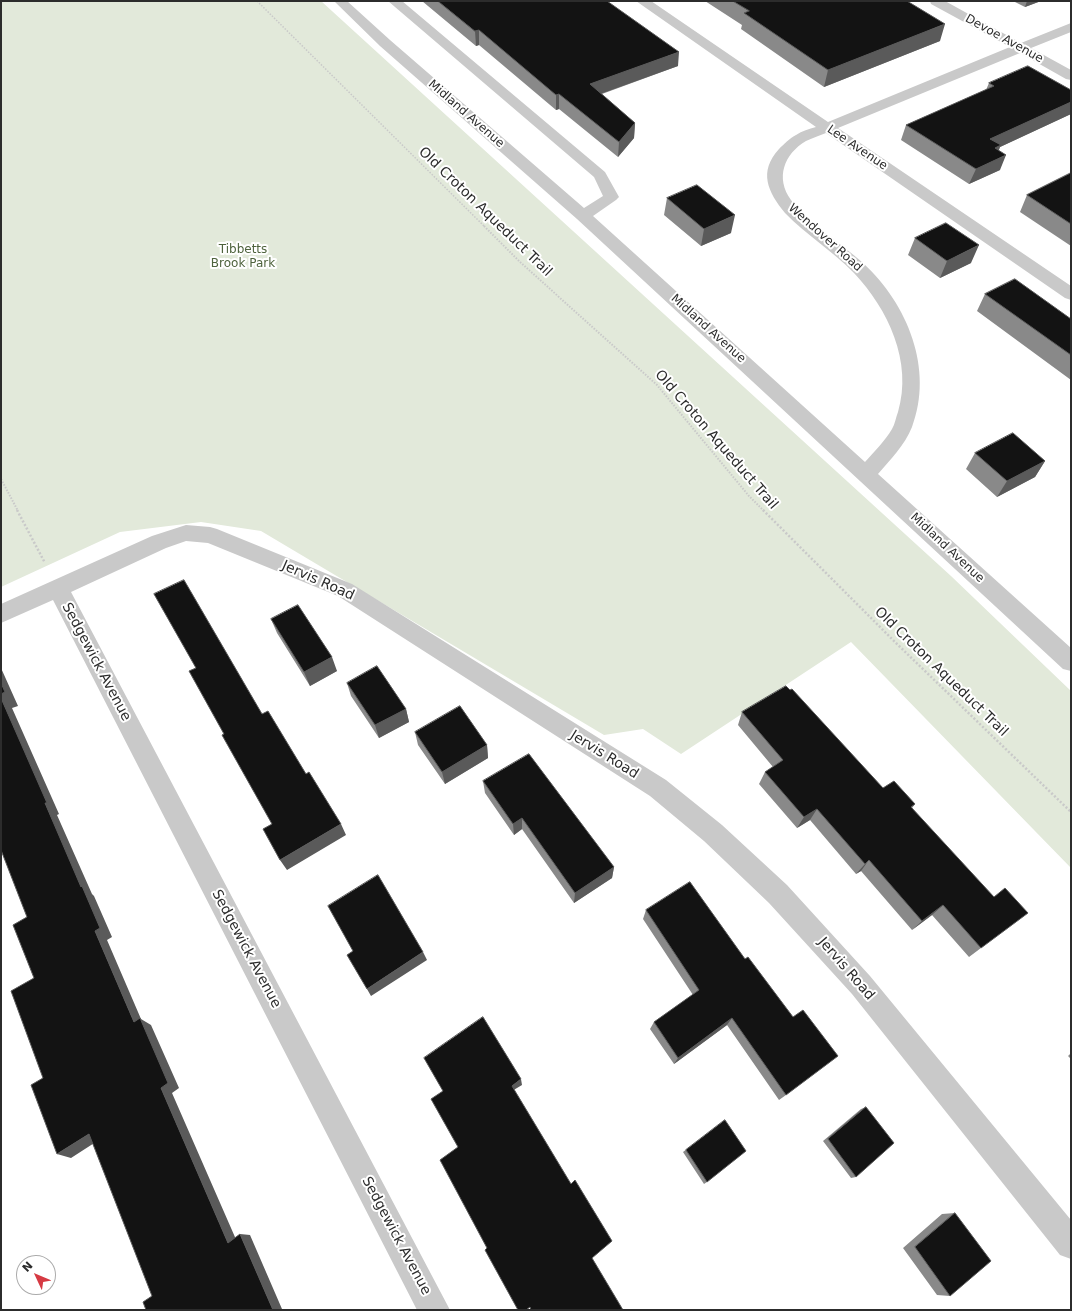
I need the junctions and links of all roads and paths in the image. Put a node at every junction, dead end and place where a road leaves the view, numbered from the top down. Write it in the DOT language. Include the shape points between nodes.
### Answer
graph roads {
  1 [pos="257,1"];
  2 [pos="340,1"];
  3 [pos="394,1"];
  4 [pos="642,1"];
  5 [pos="936,1"];
  6 [pos="1071,27"];
  7 [pos="1020,48"];
  8 [pos="1071,76"];
  9 [pos="827,127"];
  10 [pos="583,216"];
  11 [pos="1071,294"];
  12 [pos="866,474"];
  13 [pos="1,479"];
  14 [pos="58,588"];
  15 [pos="1,614"];
  16 [pos="1071,662"];
  17 [pos="1071,812"];
  18 [pos="1071,1244"];
  19 [pos="434,1310"];
  1 -- 17 [label="path, Old Croton Aqueduct Trail" via="520,262 657,385 749,496"];
  2 -- 10 [label="street, Midland Avenue"];
  3 -- 10 [label="street" via="600,175 611,197"];
  4 -- 9 [label="street, Lee Avenue"];
  5 -- 7 [label="street, Devoe Avenue"];
  6 -- 7 [label="street, Wendover Road"];
  7 -- 8 [label="street, Devoe Avenue"];
  7 -- 9 [label="street, Wendover Road"];
  9 -- 11 [label="street, Lee Avenue"];
  9 -- 12 [label="street, Wendover Road" via="801,138 792,145 780,158 774,174 780,195 788,205 804,222 856,264 876,286 896,319 905,341 911,371 908,412 901,430"];
  10 -- 12 [label="street, Midland Avenue"];
  12 -- 16 [label="street, Midland Avenue"];
  13 -- 14 [label="path"];
  14 -- 15 [label="street, Jervis Road"];
  14 -- 18 [label="street, Jervis Road" via="159,542 186,533 210,535 345,590 658,788 713,833 778,894 861,985"];
  14 -- 19 [label="street, Sedgewick Avenue"];
}
